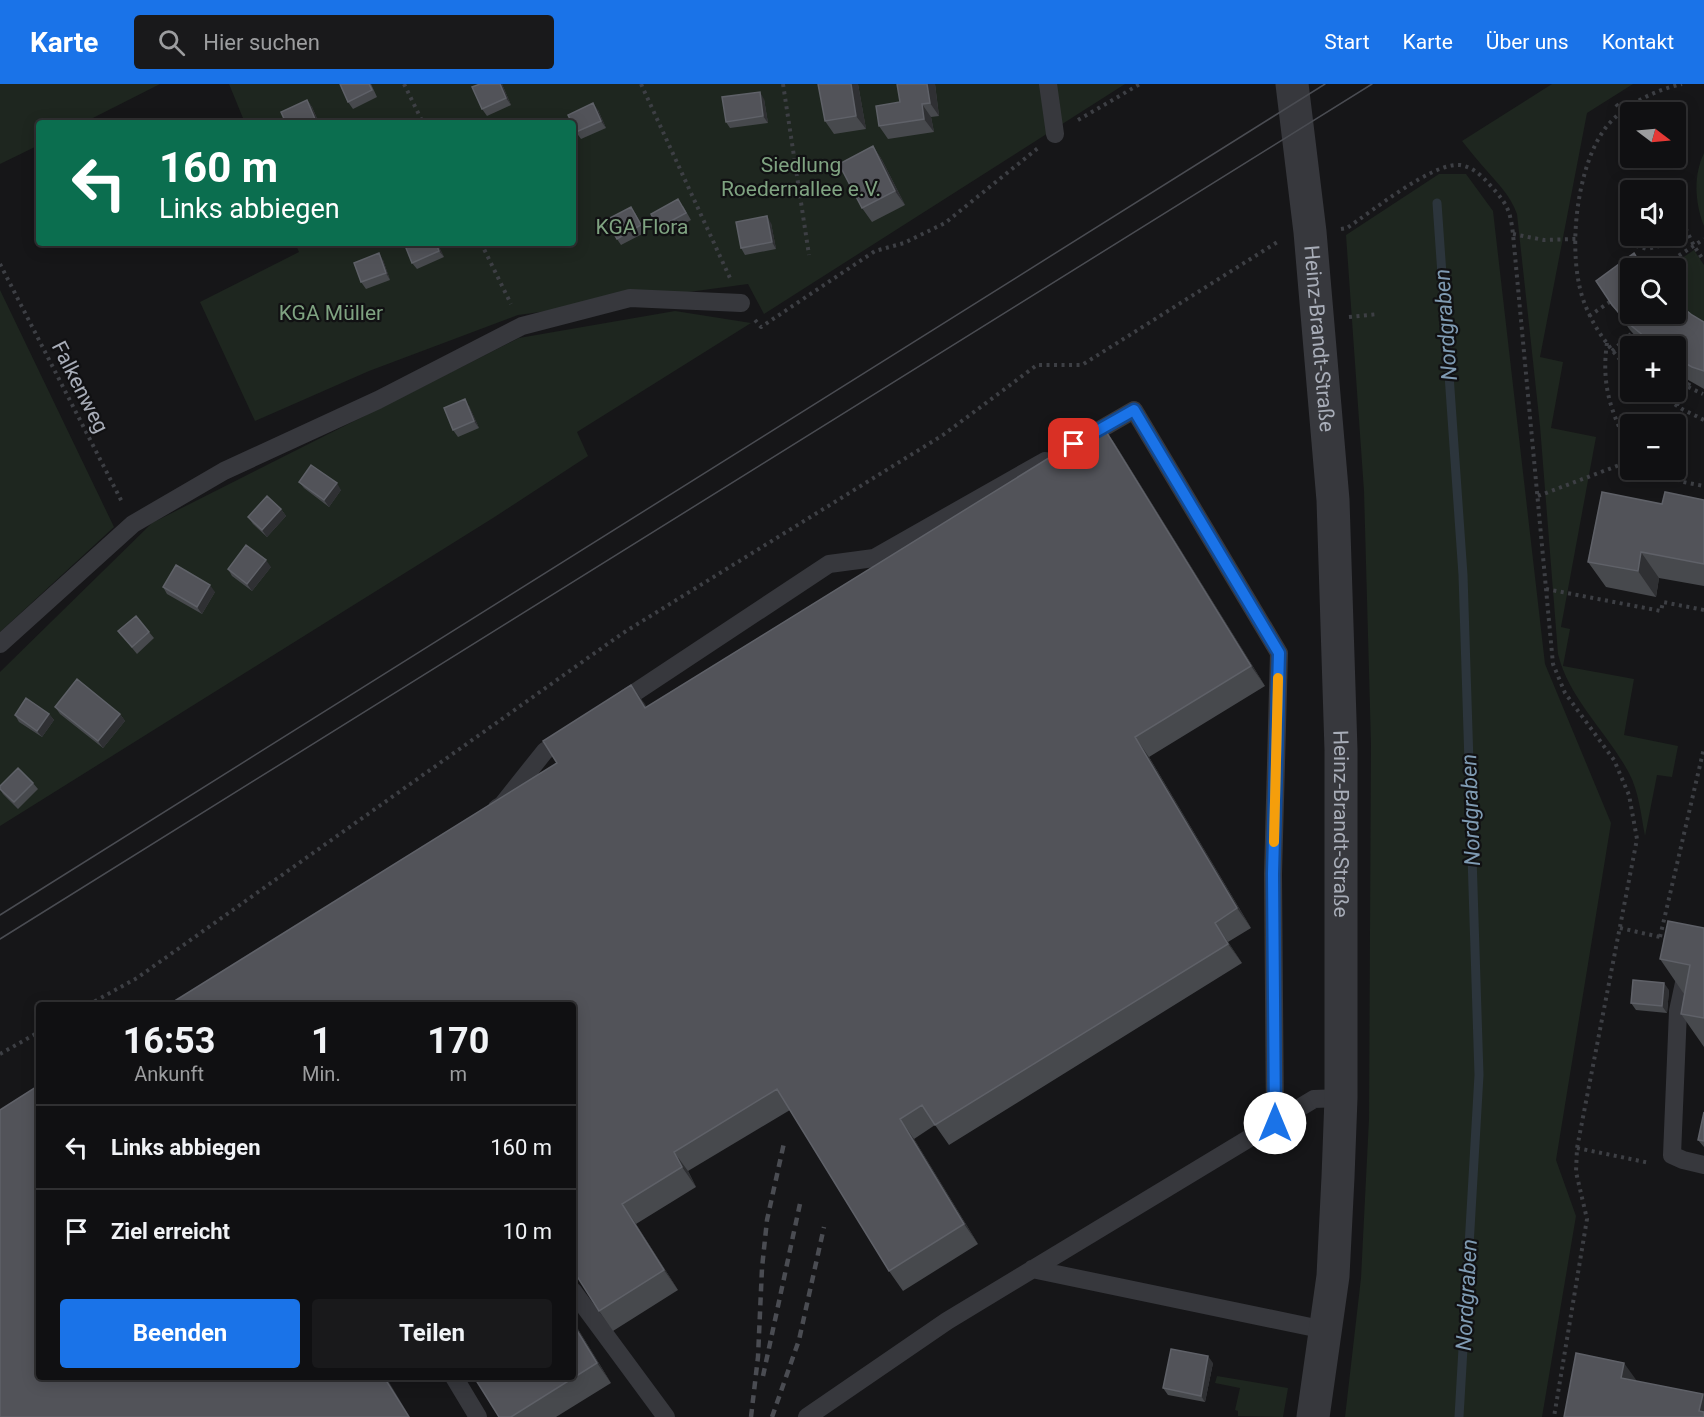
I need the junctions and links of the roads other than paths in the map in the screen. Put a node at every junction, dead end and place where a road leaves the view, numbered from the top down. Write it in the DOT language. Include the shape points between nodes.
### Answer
graph roads {
  1 [pos="1047,84"];
  2 [pos="1292,84"];
  3 [pos="1055,134"];
  4 [pos="741,303"];
  5 [pos="0,644"];
  6 [pos="604,712"];
  7 [pos="584,725"];
  8 [pos="482,817"];
  9 [pos="1704,954"];
  10 [pos="1341,1098"];
  11 [pos="1275,1123"];
  12 [pos="1704,1165"];
  13 [pos="1032,1269"];
  14 [pos="576,1295"];
  15 [pos="1325,1330"];
  16 [pos="456,1380"];
  17 [pos="478,1417"];
  18 [pos="666,1417"];
  19 [pos="807,1417"];
  20 [pos="1312,1417"];
  1 -- 3 [label="lane"];
  2 -- 10 [label="street, Heinz-Brandt-Straße" via="1322,229 1341,750"];
  4 -- 5 [label="lane" via="630,298 522,326 378,400 224,471 133,524"];
  6 -- 11 [label="lane" via="829,564 874,558 1134,410 1279,653 1273,874"];
  7 -- 8 [label="lane" via="545,751 502,805"];
  9 -- 12 [label="lane" via="1690,955 1678,1011 1672,1155"];
  10 -- 11 [label="lane" via="1314,1099"];
  10 -- 15 [label="street, Heinz-Brandt-Straße" via="1333,1276"];
  11 -- 13 [label="lane"];
  13 -- 15 [label="lane"];
  13 -- 19 [label="lane" via="947,1321"];
  14 -- 18 [label="lane"];
  15 -- 20 [label="street, Heinz-Brandt-Straße"];
  16 -- 17 [label="lane"];
}
